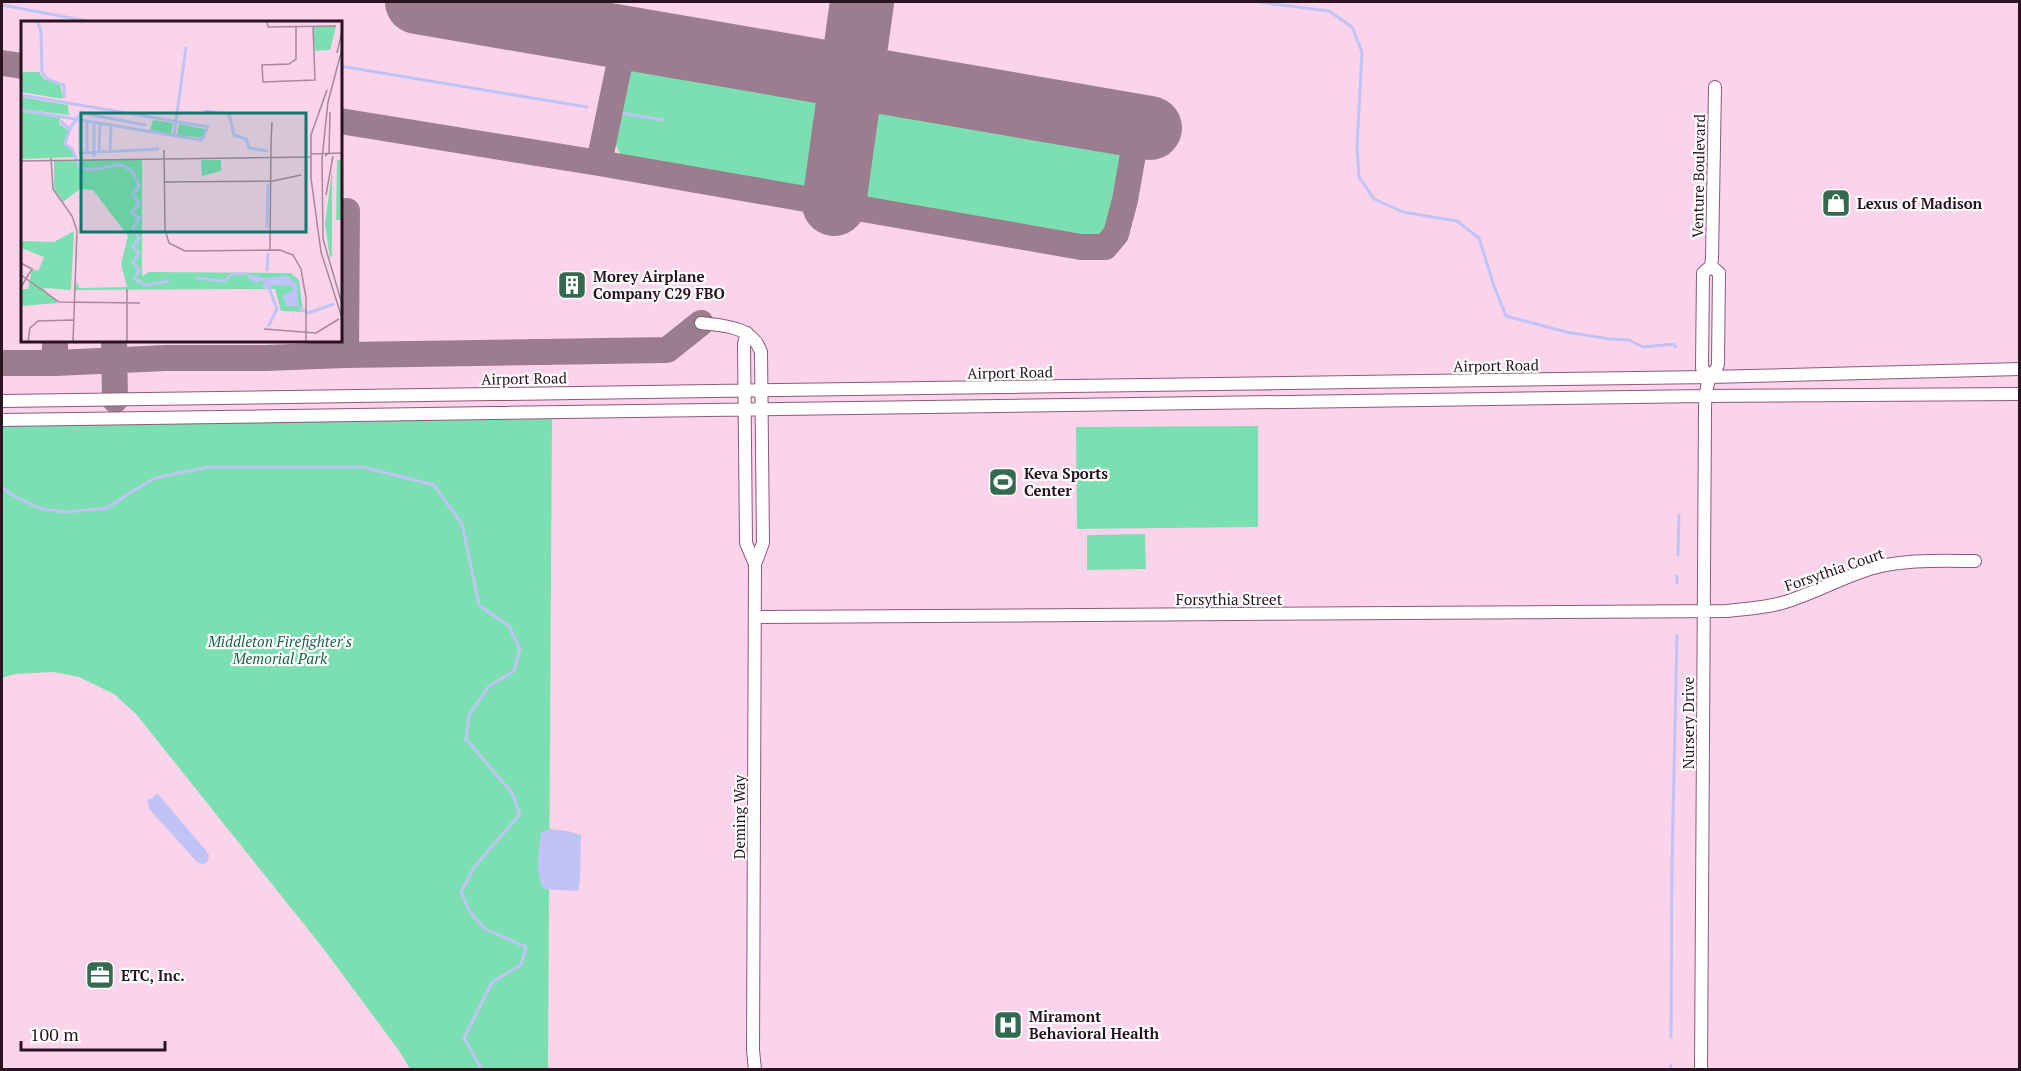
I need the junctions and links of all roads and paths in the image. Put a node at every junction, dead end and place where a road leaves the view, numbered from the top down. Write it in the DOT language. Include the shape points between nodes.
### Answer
graph roads {
  1 [pos="1715,87"];
  2 [pos="701,323"];
  3 [pos="747,333"];
  4 [pos="2019,369"];
  5 [pos="1710,377"];
  6 [pos="746,391"];
  7 [pos="763,391"];
  8 [pos="2019,394"];
  9 [pos="1705,396"];
  10 [pos="2,401"];
  11 [pos="746,409"];
  12 [pos="763,409"];
  13 [pos="2,420"];
  14 [pos="1975,561"];
  15 [pos="755,564"];
  16 [pos="1703,611"];
  17 [pos="755,618"];
  18 [pos="755,1070"];
  19 [pos="1701,1070"];
  1 -- 5 [label="street, Venture Boulevard" via="1711,266 1719,273 1718,368"];
  2 -- 3 [label="street"];
  3 -- 6 [label="street, Deming Way"];
  3 -- 7 [label="street, Deming Way" via="761,352"];
  4 -- 5 [label="street, Airport Road"];
  5 -- 7 [label="street, Airport Road"];
  5 -- 9 [label="street, Nursery Drive"];
  6 -- 7 [label="street, Airport Road"];
  6 -- 10 [label="street, Airport Road"];
  6 -- 11 [label="street, Deming Way"];
  7 -- 12 [label="street, Deming Way"];
  8 -- 9 [label="street"];
  9 -- 12 [label="street"];
  9 -- 16 [label="street, Nursery Drive"];
  11 -- 12 [label="street"];
  11 -- 13 [label="street"];
  11 -- 15 [label="street, Deming Way" via="746,543"];
  12 -- 15 [label="street, Deming Way" via="763,543"];
  14 -- 16 [label="street, Forsythia Court" via="1889,564 1779,604"];
  15 -- 17 [label="street, Deming Way"];
  16 -- 17 [label="street, Forsythia Street"];
  16 -- 19 [label="street, Nursery Drive"];
  17 -- 18 [label="street, Deming Way"];
}
